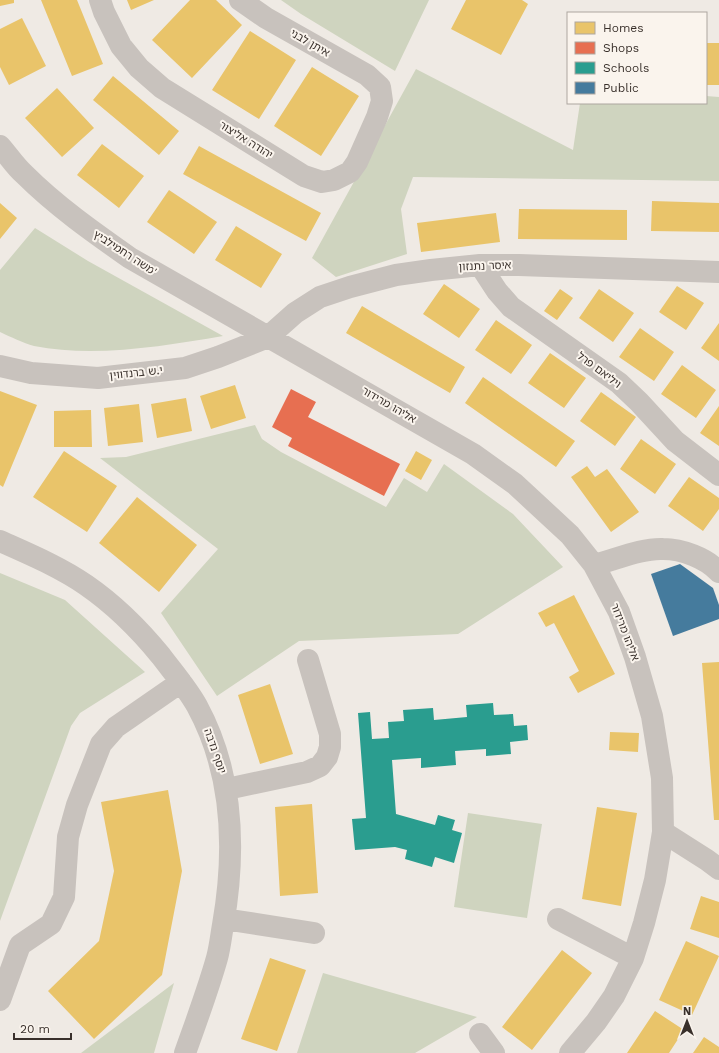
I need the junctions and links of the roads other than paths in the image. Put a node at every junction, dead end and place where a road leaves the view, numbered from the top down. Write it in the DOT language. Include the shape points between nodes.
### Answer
graph roads {
  1 [pos="100,0"];
  2 [pos="240,0"];
  3 [pos="380,87"];
  4 [pos="0,146"];
  5 [pos="480,265"];
  6 [pos="719,272"];
  7 [pos="268,337"];
  8 [pos="0,366"];
  9 [pos="719,475"];
  10 [pos="0,541"];
  11 [pos="594,566"];
  12 [pos="719,572"];
  13 [pos="308,660"];
  14 [pos="181,682"];
  15 [pos="226,789"];
  16 [pos="664,832"];
  17 [pos="719,869"];
  18 [pos="224,919"];
  19 [pos="558,919"];
  20 [pos="314,933"];
  21 [pos="633,958"];
  22 [pos="0,1000"];
  23 [pos="480,1034"];
  24 [pos="185,1053"];
  25 [pos="494,1053"];
  26 [pos="570,1053"];
  1 -- 3 [label="street, יהודה אליצור" via="121,46 139,68 162,88 304,176 322,182 334,180 350,172 357,162 378,117 382,101"];
  2 -- 3 [label="street, איתן לבני" via="266,18 367,75"];
  4 -- 7 [label="street, משה רחמילביץ'" via="23,173 92,232 130,258"];
  5 -- 6 [label="street, איסר נתנזון"];
  5 -- 7 [label="street, איסר נתנזון" via="396,275 320,297 295,313"];
  5 -- 9 [label="street, ויליאם פרל" via="511,307 619,383 675,441"];
  7 -- 8 [label="street, י.ש ברנדווין" via="185,368 145,373 98,378 30,373"];
  7 -- 11 [label="street, אליהו מרידור" via="473,454 515,484 570,535"];
  10 -- 14 [label="street, יוסף נדבה" via="58,569 108,602 135,625"];
  11 -- 12 [label="street" via="648,550 664,549 704,559"];
  11 -- 16 [label="street, אליהו מרידור" via="619,612 652,716 662,778"];
  13 -- 15 [label="street" via="330,734 327,757 320,766 307,772"];
  14 -- 15 [label="street, יוסף נדבה" via="208,729 220,760"];
  14 -- 22 [label="street" via="116,727 101,744 77,805 68,837 64,897 51,924 20,945"];
  15 -- 18 [label="street, יוסף נדבה" via="231,857"];
  16 -- 17 [label="street"];
  16 -- 21 [label="street, אליהו מרידור" via="655,880"];
  18 -- 20 [label="street"];
  18 -- 24 [label="street, יוסף נדבה" via="217,958"];
  19 -- 21 [label="street"];
  21 -- 26 [label="street, אליהו מרידור" via="614,996"];
  23 -- 25 [label="street"];
}
